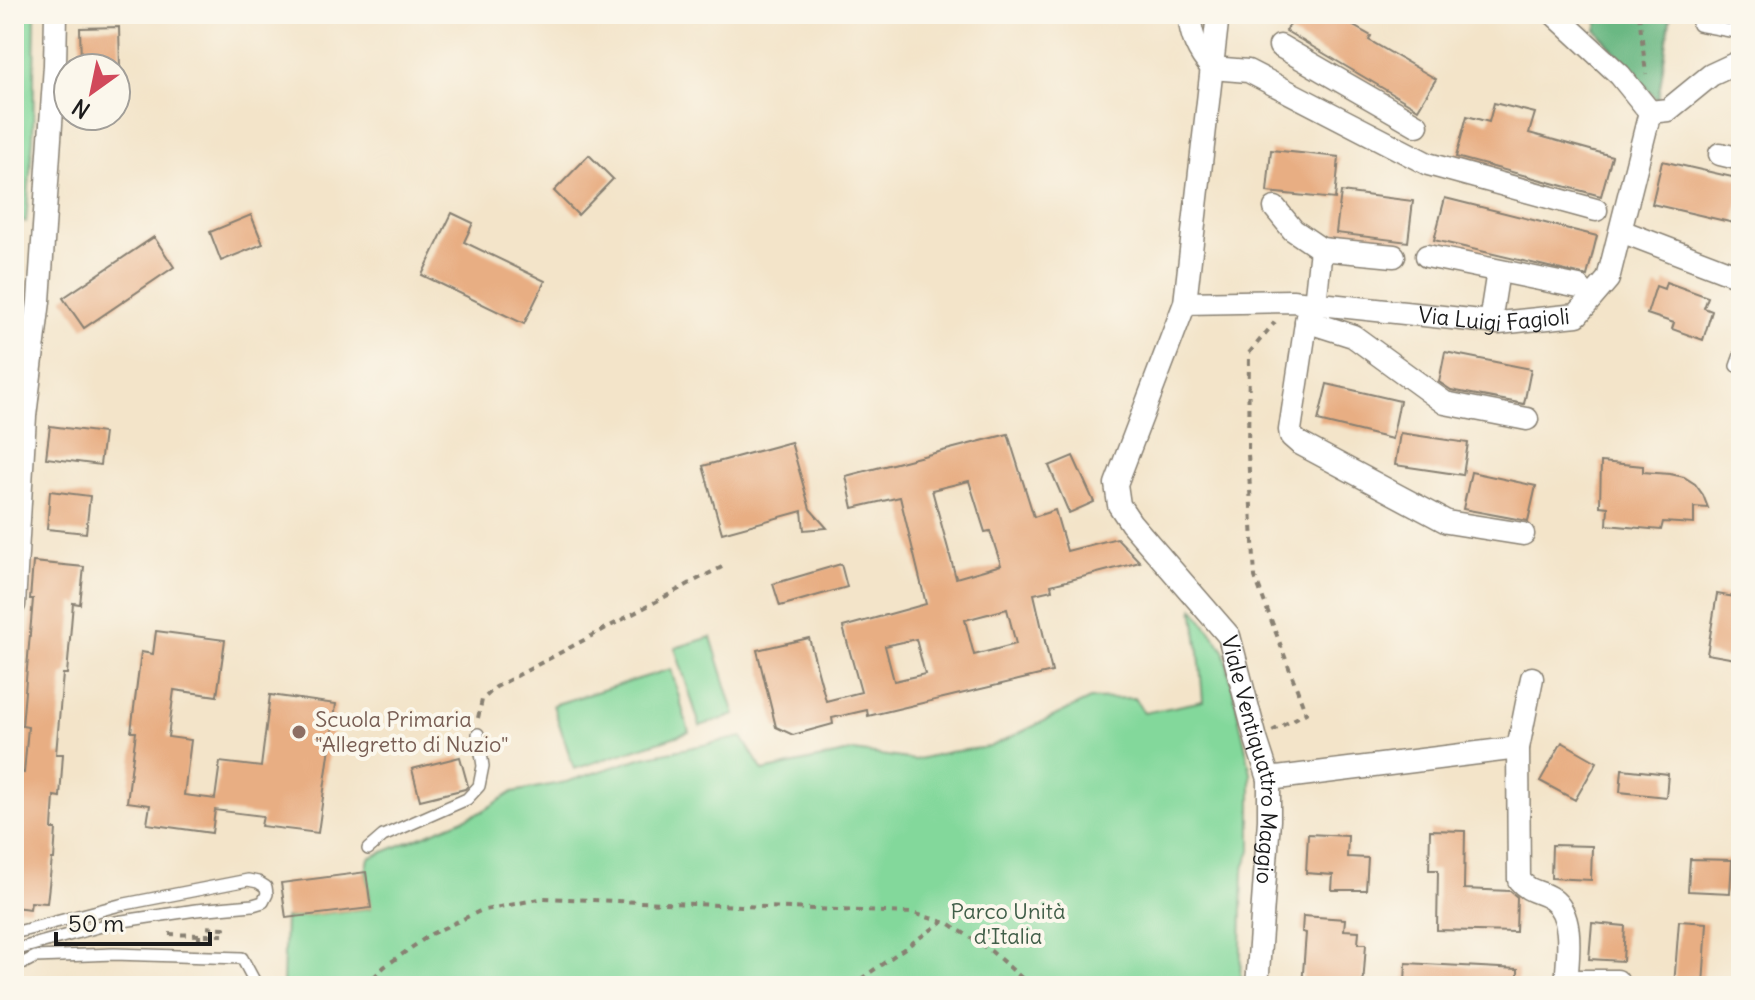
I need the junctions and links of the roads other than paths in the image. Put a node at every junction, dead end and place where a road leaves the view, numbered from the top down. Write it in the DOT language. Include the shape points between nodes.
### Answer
graph roads {
  1 [pos="56,14"];
  2 [pos="1190,14"];
  3 [pos="1218,14"];
  4 [pos="1554,14"];
  5 [pos="1698,25"];
  6 [pos="1741,33"];
  7 [pos="1280,46"];
  8 [pos="1741,61"];
  9 [pos="1212,68"];
  10 [pos="1377,102"];
  11 [pos="1650,112"];
  12 [pos="1417,125"];
  13 [pos="1362,130"];
  14 [pos="1275,208"];
  15 [pos="1596,210"];
  16 [pos="1621,231"];
  17 [pos="1321,249"];
  18 [pos="1394,256"];
  19 [pos="1427,256"];
  20 [pos="1498,271"];
  21 [pos="1741,277"];
  22 [pos="1579,287"];
  23 [pos="1185,303"];
  24 [pos="1305,307"];
  25 [pos="1490,322"];
  26 [pos="1741,352"];
  27 [pos="23,362"];
  28 [pos="1736,366"];
  29 [pos="1527,419"];
  30 [pos="1523,534"];
  31 [pos="14,605"];
  32 [pos="1532,678"];
  33 [pos="478,734"];
  34 [pos="1518,748"];
  35 [pos="1269,779"];
  36 [pos="368,849"];
  37 [pos="14,933"];
  38 [pos="14,950"];
  39 [pos="14,968"];
  40 [pos="1617,981"];
  41 [pos="1566,983"];
  42 [pos="257,986"];
  43 [pos="1257,986"];
  1 -- 27 [label="street" via="39,301"];
  2 -- 9 [label="street" via="1200,55"];
  3 -- 9 [label="street, Viale Ventiquattro Maggio"];
  4 -- 11 [label="street" via="1620,75"];
  5 -- 6 [label="lane"];
  7 -- 10 [label="street"];
  8 -- 11 [label="street" via="1711,75 1668,110"];
  9 -- 13 [label="street" via="1248,71"];
  9 -- 23 [label="street, Viale Ventiquattro Maggio"];
  10 -- 12 [label="street"];
  10 -- 13 [label="street"];
  11 -- 16 [label="street, Via Luigi Fagioli"];
  13 -- 15 [label="street" via="1428,164"];
  14 -- 17 [label="street" via="1293,230"];
  16 -- 21 [label="street"];
  16 -- 25 [label="street, Via Luigi Fagioli" via="1608,279 1577,315"];
  17 -- 18 [label="street"];
  17 -- 24 [label="street"];
  19 -- 20 [label="street"];
  20 -- 22 [label="street"];
  20 -- 25 [label="street"];
  23 -- 24 [label="street, Via Luigi Fagioli"];
  23 -- 35 [label="street, Viale Ventiquattro Maggio" via="1116,484 1119,505 1229,636"];
  24 -- 25 [label="street, Via Luigi Fagioli"];
  24 -- 29 [label="street" via="1445,403"];
  24 -- 30 [label="street" via="1291,436 1447,522"];
  26 -- 28 [label="lane"];
  27 -- 31 [label="street"];
  32 -- 34 [label="street"];
  33 -- 36 [label="lane" via="483,766 479,786 467,799 383,836"];
  34 -- 35 [label="street"];
  34 -- 41 [label="street" via="1519,880 1561,907 1568,924"];
  35 -- 43 [label="street, Viale Ventiquattro Maggio"];
  37 -- 38 [label="lane" via="248,880 266,887 263,902 253,905 116,922"];
  39 -- 42 [label="lane" via="35,957 242,958"];
  40 -- 41 [label="street"];
}
